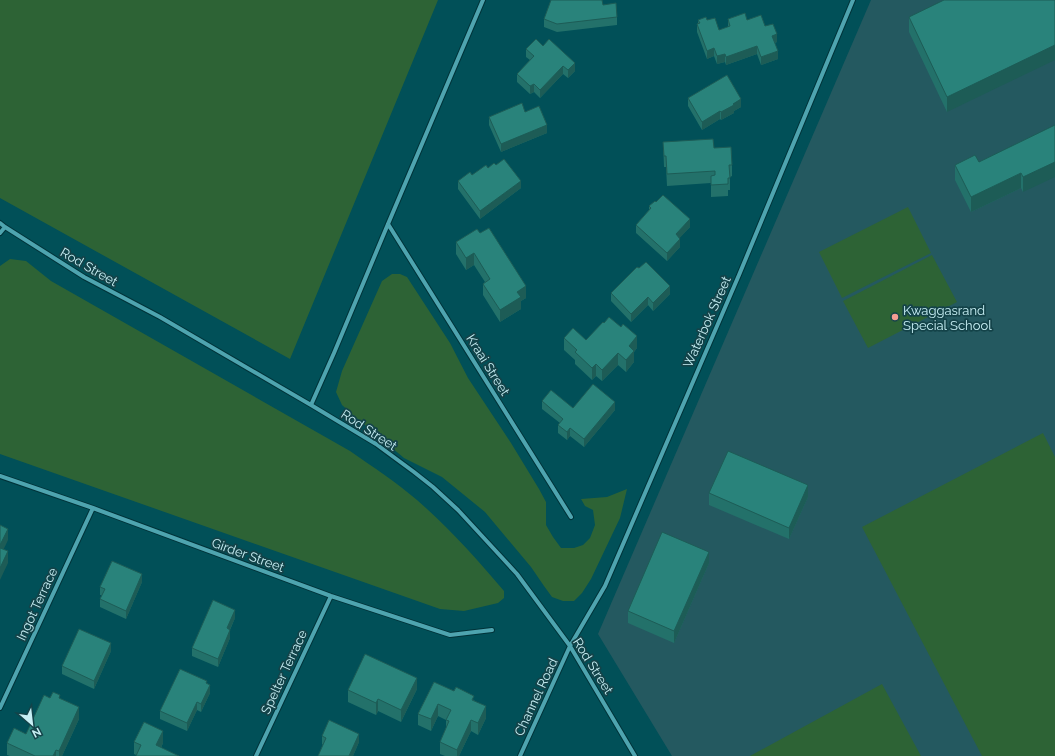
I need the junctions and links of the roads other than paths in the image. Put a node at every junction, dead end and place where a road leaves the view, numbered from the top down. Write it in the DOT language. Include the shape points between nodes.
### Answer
graph roads {
  1 [pos="483,0"];
  2 [pos="853,0"];
  3 [pos="0,223"];
  4 [pos="388,224"];
  5 [pos="5,227"];
  6 [pos="0,233"];
  7 [pos="311,405"];
  8 [pos="0,476"];
  9 [pos="93,508"];
  10 [pos="571,517"];
  11 [pos="331,596"];
  12 [pos="492,630"];
  13 [pos="570,646"];
  14 [pos="0,708"];
  15 [pos="256,756"];
  16 [pos="520,756"];
  17 [pos="635,756"];
  1 -- 4 [label="street"];
  2 -- 13 [label="street, Waterbok Street" via="739,275 605,586"];
  3 -- 5 [label="street, Rod Street"];
  4 -- 7 [label="street"];
  4 -- 10 [label="street, Kraai Street"];
  5 -- 6 [label="street"];
  5 -- 7 [label="street, Rod Street" via="84,278 160,317"];
  7 -- 13 [label="street, Rod Street" via="376,444 433,487 516,574"];
  8 -- 9 [label="street, Girder Street"];
  9 -- 11 [label="street, Girder Street"];
  9 -- 14 [label="street, Ingot Terrace"];
  11 -- 12 [label="street, Girder Street" via="450,635"];
  11 -- 15 [label="street, Spelter Terrace"];
  13 -- 16 [label="street, Channel Road"];
  13 -- 17 [label="street, Rod Street"];
}
